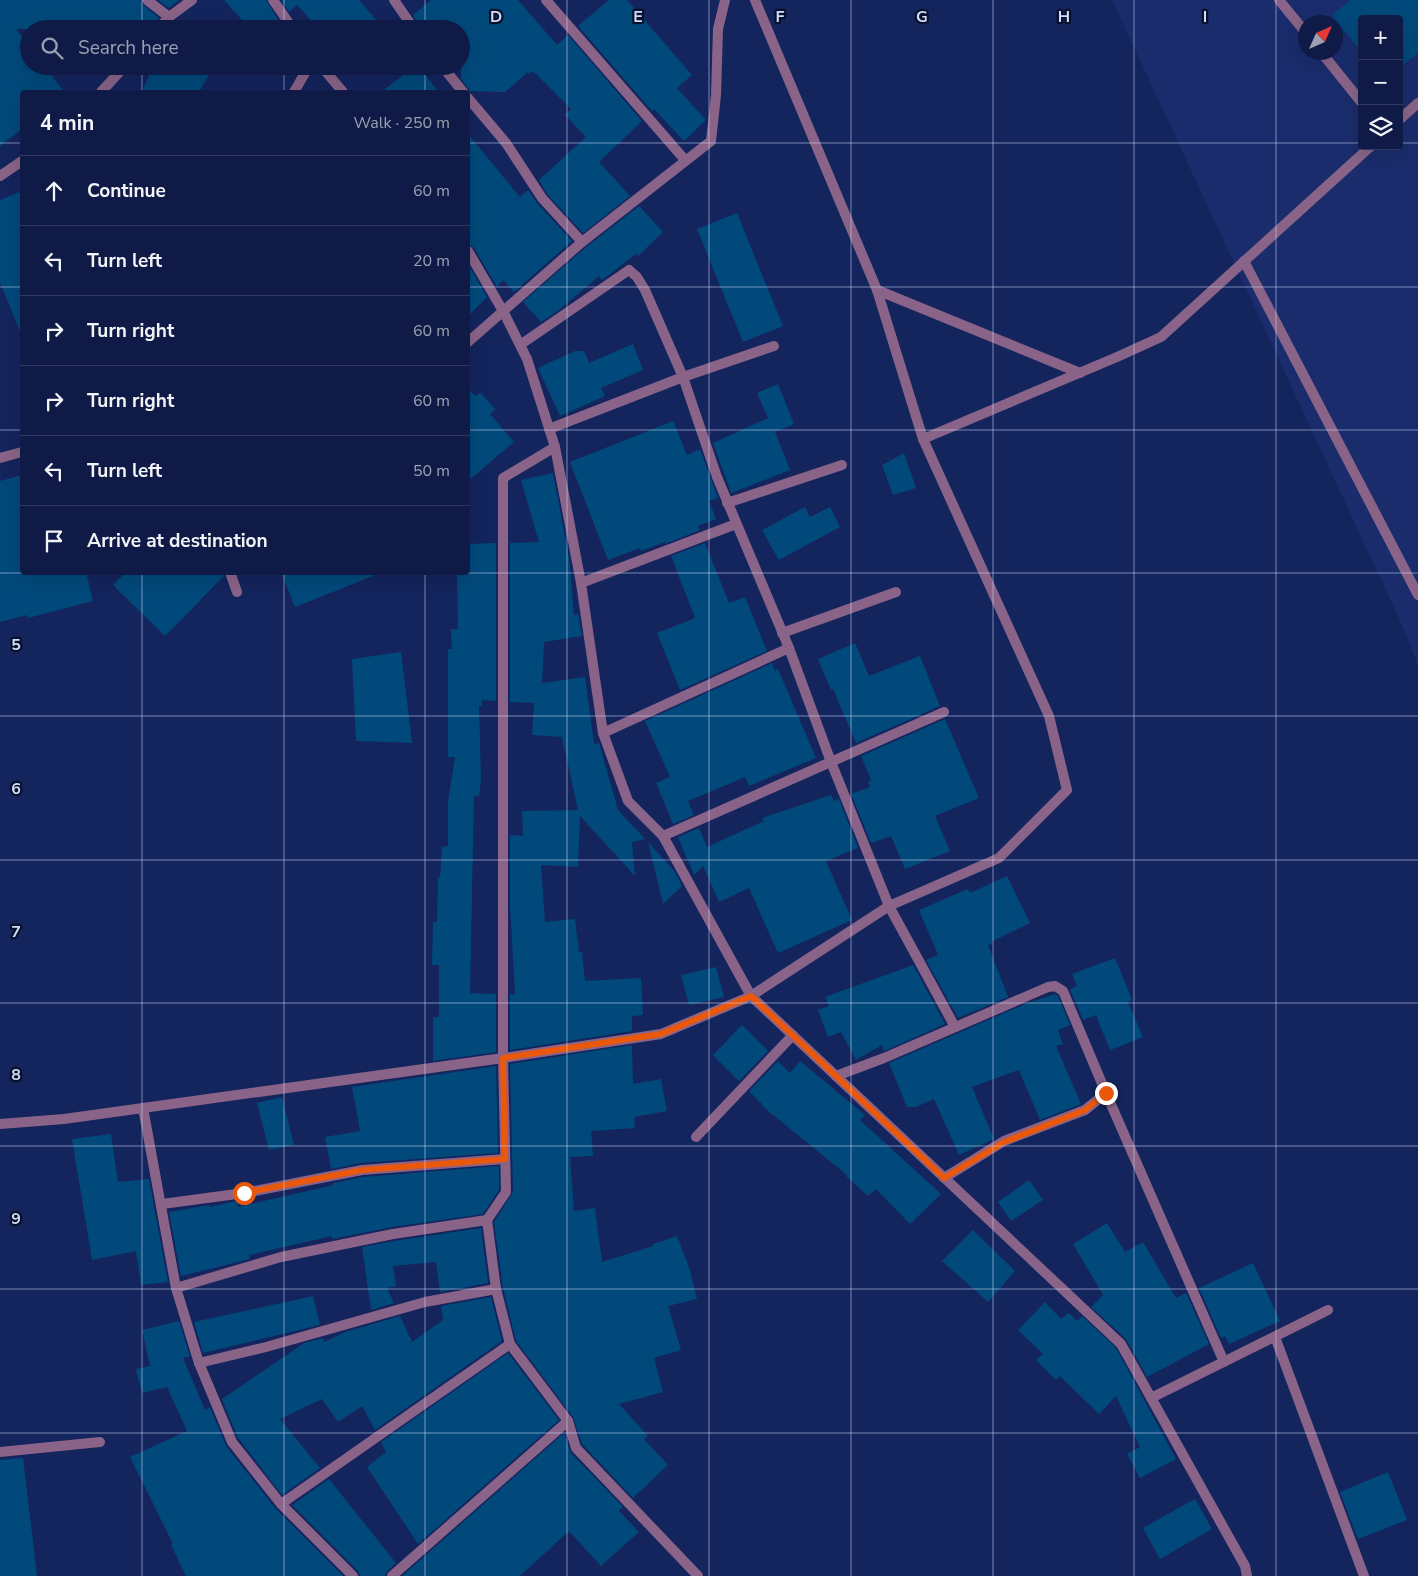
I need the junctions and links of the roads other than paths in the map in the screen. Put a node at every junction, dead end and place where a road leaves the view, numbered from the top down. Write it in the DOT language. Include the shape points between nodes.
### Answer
graph roads {
  1 [pos="147,0"];
  2 [pos="192,0"];
  3 [pos="273,0"];
  4 [pos="394,0"];
  5 [pos="546,0"];
  6 [pos="725,0"];
  7 [pos="755,0"];
  8 [pos="1279,0"];
  9 [pos="169,17"];
  10 [pos="166,20"];
  11 [pos="287,20"];
  12 [pos="408,20"];
  13 [pos="1298,23"];
  14 [pos="1327,60"];
  15 [pos="117,75"];
  16 [pos="304,75"];
  17 [pos="329,75"];
  18 [pos="449,75"];
  19 [pos="103,90"];
  20 [pos="295,90"];
  21 [pos="341,90"];
  22 [pos="461,90"];
  23 [pos="1358,98"];
  24 [pos="470,100"];
  25 [pos="1418,104"];
  26 [pos="1403,117"];
  27 [pos="1367,150"];
  28 [pos="685,160"];
  29 [pos="20,162"];
  30 [pos="0,176"];
  31 [pos="582,242"];
  32 [pos="470,254"];
  33 [pos="1244,261"];
  34 [pos="877,290"];
  35 [pos="503,311"];
  36 [pos="470,340"];
  37 [pos="520,345"];
  38 [pos="774,346"];
  39 [pos="1080,373"];
  40 [pos="683,378"];
  41 [pos="549,429"];
  42 [pos="923,439"];
  43 [pos="554,447"];
  44 [pos="20,453"];
  45 [pos="0,458"];
  46 [pos="842,464"];
  47 [pos="727,503"];
  48 [pos="736,524"];
  49 [pos="231,575"];
  50 [pos="581,583"];
  51 [pos="237,592"];
  52 [pos="896,592"];
  53 [pos="1418,595"];
  54 [pos="782,633"];
  55 [pos="789,648"];
  56 [pos="944,712"];
  57 [pos="603,733"];
  58 [pos="831,762"];
  59 [pos="663,836"];
  60 [pos="890,906"];
  61 [pos="751,996"];
  62 [pos="955,1027"];
  63 [pos="793,1036"];
  64 [pos="503,1058"];
  65 [pos="836,1076"];
  66 [pos="1106,1093"];
  67 [pos="144,1108"];
  68 [pos="0,1124"];
  69 [pos="696,1137"];
  70 [pos="505,1159"];
  71 [pos="944,1178"];
  72 [pos="162,1204"];
  73 [pos="487,1220"];
  74 [pos="176,1288"];
  75 [pos="496,1289"];
  76 [pos="1328,1310"];
  77 [pos="1275,1337"];
  78 [pos="510,1344"];
  79 [pos="1224,1362"];
  80 [pos="199,1363"];
  81 [pos="1151,1398"];
  82 [pos="568,1421"];
  83 [pos="100,1442"];
  84 [pos="0,1452"];
  85 [pos="281,1504"];
  86 [pos="353,1576"];
  87 [pos="392,1576"];
  88 [pos="698,1576"];
  89 [pos="1247,1576"];
  90 [pos="1364,1576"];
  1 -- 9 [label="street"];
  2 -- 9 [label="street"];
  3 -- 11 [label="street"];
  4 -- 12 [label="street"];
  5 -- 28 [label="street"];
  6 -- 28 [label="street" via="718,29 712,141"];
  7 -- 34 [label="street"];
  8 -- 13 [label="street"];
  9 -- 10 [label="street"];
  14 -- 23 [label="street"];
  15 -- 19 [label="street"];
  16 -- 20 [label="street"];
  17 -- 21 [label="street"];
  18 -- 22 [label="street"];
  24 -- 31 [label="street" via="506,143 542,198"];
  25 -- 26 [label="street"];
  27 -- 33 [label="street"];
  28 -- 31 [label="street"];
  29 -- 30 [label="street"];
  31 -- 35 [label="street"];
  32 -- 35 [label="street"];
  33 -- 39 [label="street" via="1161,336"];
  33 -- 53 [label="street"];
  34 -- 39 [label="street"];
  34 -- 42 [label="street"];
  35 -- 36 [label="street"];
  35 -- 37 [label="street"];
  37 -- 40 [label="street" via="629,270 645,290"];
  37 -- 41 [label="street"];
  38 -- 40 [label="street"];
  39 -- 42 [label="street"];
  40 -- 41 [label="street"];
  40 -- 47 [label="street"];
  41 -- 43 [label="street"];
  42 -- 60 [label="street" via="1049,716 1067,790 999,858"];
  43 -- 50 [label="street"];
  43 -- 64 [label="street" via="503,478"];
  44 -- 45 [label="street"];
  46 -- 47 [label="street"];
  47 -- 48 [label="street"];
  48 -- 50 [label="street"];
  48 -- 54 [label="street"];
  49 -- 51 [label="street"];
  50 -- 57 [label="street"];
  52 -- 54 [label="street"];
  54 -- 55 [label="street"];
  55 -- 57 [label="street"];
  55 -- 58 [label="street"];
  56 -- 58 [label="street"];
  57 -- 59 [label="street" via="628,801"];
  58 -- 59 [label="street"];
  58 -- 60 [label="street"];
  59 -- 61 [label="street"];
  60 -- 61 [label="street"];
  60 -- 62 [label="street"];
  61 -- 63 [label="street"];
  61 -- 64 [label="street" via="661,1034"];
  62 -- 65 [label="street"];
  62 -- 66 [label="street" via="1055,986 1063,991"];
  63 -- 65 [label="street"];
  63 -- 69 [label="street"];
  64 -- 67 [label="street"];
  64 -- 70 [label="street"];
  65 -- 71 [label="street"];
  66 -- 71 [label="street" via="1085,1110 1004,1142"];
  66 -- 79 [label="street"];
  67 -- 68 [label="street"];
  67 -- 72 [label="street"];
  70 -- 72 [label="street" via="362,1170 244,1193"];
  70 -- 73 [label="street" via="506,1192"];
  71 -- 81 [label="street" via="1121,1344"];
  72 -- 74 [label="street"];
  73 -- 74 [label="street" via="393,1234 280,1258"];
  73 -- 75 [label="street"];
  74 -- 80 [label="street"];
  75 -- 78 [label="street"];
  75 -- 80 [label="street" via="426,1302"];
  76 -- 77 [label="street"];
  77 -- 79 [label="street"];
  77 -- 90 [label="street"];
  78 -- 82 [label="street"];
  78 -- 85 [label="street"];
  79 -- 81 [label="street"];
  80 -- 85 [label="street" via="232,1442"];
  81 -- 89 [label="street" via="1245,1566"];
  82 -- 87 [label="street"];
  82 -- 88 [label="street" via="576,1448"];
  83 -- 84 [label="street"];
  85 -- 86 [label="street"];
}
